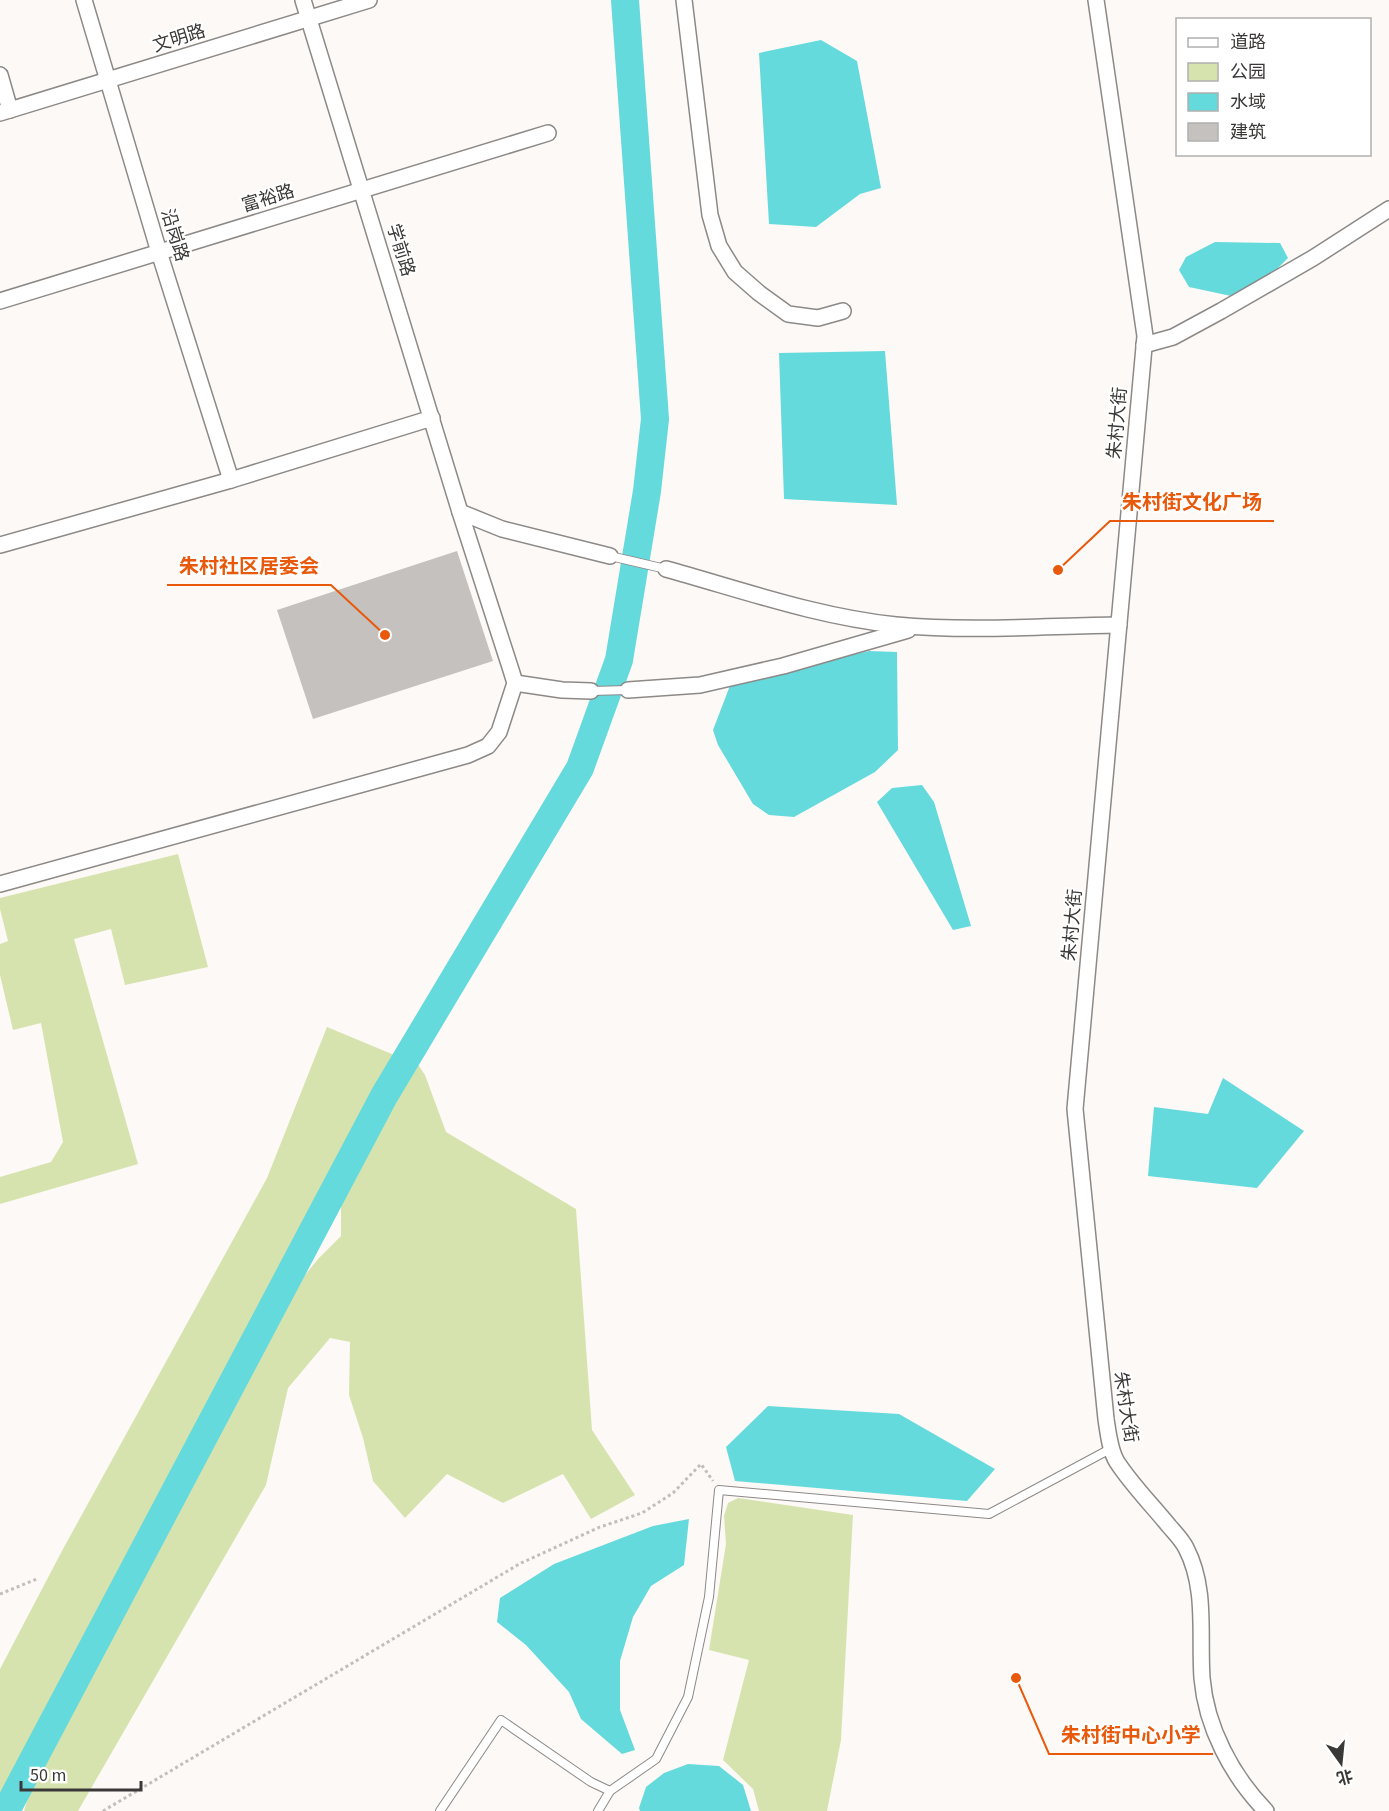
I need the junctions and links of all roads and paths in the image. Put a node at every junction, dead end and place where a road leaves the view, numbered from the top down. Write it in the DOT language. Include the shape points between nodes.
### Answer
graph roads {
  1 [pos="84,0"];
  2 [pos="303,0"];
  3 [pos="369,0"];
  4 [pos="684,0"];
  5 [pos="1096,0"];
  6 [pos="309,18"];
  7 [pos="0,75"];
  8 [pos="107,80"];
  9 [pos="5,111"];
  10 [pos="548,133"];
  11 [pos="362,190"];
  12 [pos="1389,209"];
  13 [pos="159,252"];
  14 [pos="0,301"];
  15 [pos="843,311"];
  16 [pos="1144,345"];
  17 [pos="432,418"];
  18 [pos="231,480"];
  19 [pos="460,512"];
  20 [pos="0,545"];
  21 [pos="610,556"];
  22 [pos="666,569"];
  23 [pos="1119,625"];
  24 [pos="921,627"];
  25 [pos="515,683"];
  26 [pos="628,690"];
  27 [pos="591,691"];
  28 [pos="0,884"];
  29 [pos="1112,1448"];
  30 [pos="719,1490"];
  31 [pos="37,1579"];
  32 [pos="0,1594"];
  33 [pos="610,1791"];
  34 [pos="103,1811"];
  35 [pos="440,1811"];
  36 [pos="598,1811"];
  37 [pos="1266,1811"];
  1 -- 8 [label="street, 沿岗路"];
  2 -- 6 [label="street, 学前路"];
  3 -- 6 [label="street, 文明路"];
  4 -- 15 [label="street" via="710,215 719,246 735,272 788,314 818,318"];
  5 -- 16 [label="street, 朱村大街"];
  6 -- 8 [label="street, 文明路"];
  6 -- 11 [label="street, 学前路"];
  7 -- 9 [label="street"];
  8 -- 9 [label="street, 文明路"];
  8 -- 13 [label="street, 沿岗路"];
  10 -- 11 [label="street, 富裕路"];
  11 -- 13 [label="street, 富裕路"];
  11 -- 17 [label="street, 学前路"];
  12 -- 16 [label="street" via="1221,311 1173,337"];
  13 -- 14 [label="street, 富裕路"];
  13 -- 18 [label="street, 沿岗路"];
  16 -- 23 [label="street, 朱村大街"];
  17 -- 18 [label="street"];
  17 -- 19 [label="street, 学前路"];
  18 -- 20 [label="street"];
  19 -- 21 [label="street" via="502,528"];
  19 -- 25 [label="street, 学前路"];
  21 -- 22 [label="lane"];
  22 -- 24 [label="street" via="842,617"];
  23 -- 24 [label="street"];
  23 -- 29 [label="street, 朱村大街" via="1075,1109"];
  24 -- 26 [label="street" via="700,685"];
  25 -- 27 [label="street"];
  25 -- 28 [label="street" via="499,732 488,746 468,755"];
  26 -- 27 [label="lane"];
  29 -- 30 [label="lane" via="989,1514"];
  29 -- 37 [label="street, 朱村大街" via="1116,1461 1186,1546 1197,1581 1204,1699 1210,1720 1230,1765"];
  30 -- 33 [label="lane" via="709,1597 688,1697 657,1759"];
  30 -- 34 [label="path" via="701,1464 673,1493 642,1513 600,1527 521,1563"];
  31 -- 32 [label="path"];
  33 -- 35 [label="lane" via="501,1720"];
  33 -- 36 [label="lane"];
}
